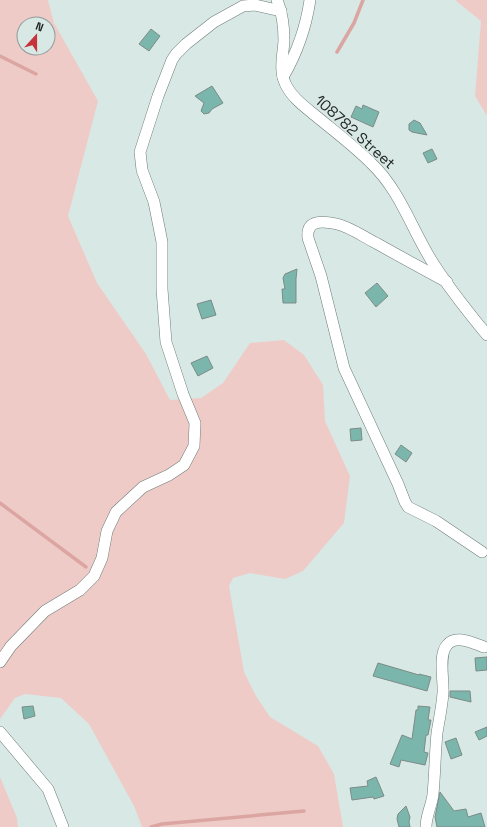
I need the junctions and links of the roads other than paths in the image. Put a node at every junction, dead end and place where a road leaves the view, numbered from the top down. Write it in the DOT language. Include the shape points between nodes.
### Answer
graph roads {
  1 [pos="310,0"];
  2 [pos="279,5"];
  3 [pos="283,77"];
  4 [pos="447,282"];
  5 [pos="487,335"];
  6 [pos="482,552"];
  7 [pos="484,647"];
  8 [pos="0,662"];
  9 [pos="0,732"];
  10 [pos="63,827"];
  11 [pos="426,827"];
  1 -- 3 [label="street" via="303,32"];
  2 -- 3 [label="street, 108782 Street" via="284,40"];
  2 -- 8 [label="street" via="243,6 214,22 176,54 158,96 140,152 142,170 154,202 162,242 166,342 195,423 194,446 184,465 143,487 116,512 107,531 102,558 94,576 80,590 45,611 11,646"];
  3 -- 4 [label="street, 108782 Street" via="298,101 371,162 385,177 432,262"];
  4 -- 5 [label="street, 108782 Street"];
  4 -- 6 [label="street" via="338,225 323,222 309,228 308,238 321,276 344,368 405,502 412,510 436,521"];
  7 -- 11 [label="street" via="463,640 454,640 444,650 443,693 434,761 433,796"];
  9 -- 10 [label="street" via="48,790"];
}
